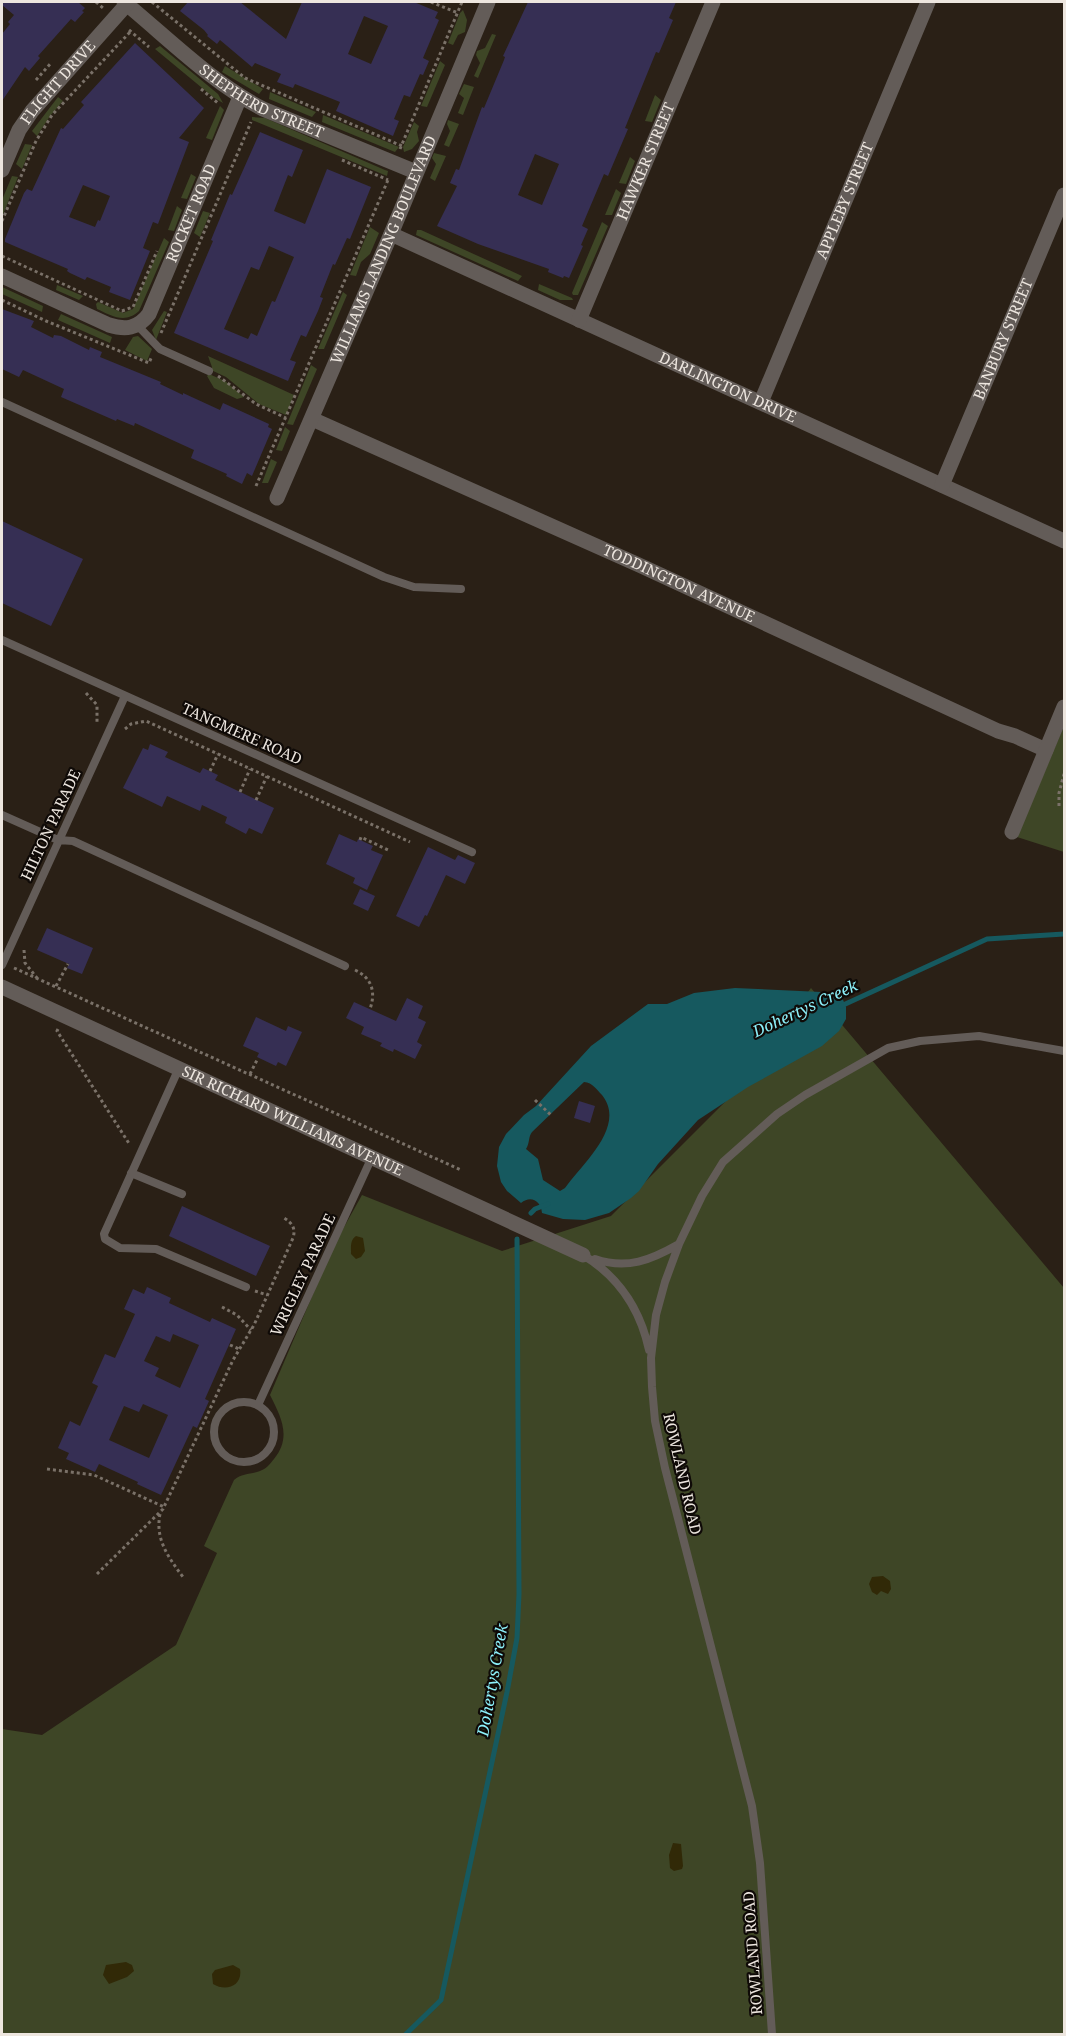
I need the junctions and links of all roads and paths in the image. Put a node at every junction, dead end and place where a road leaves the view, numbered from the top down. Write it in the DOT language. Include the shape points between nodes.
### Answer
graph roads {
  1 [pos="152,2"];
  2 [pos="431,2"];
  3 [pos="462,2"];
  4 [pos="713,2"];
  5 [pos="928,2"];
  6 [pos="126,3"];
  7 [pos="484,3"];
  8 [pos="458,13"];
  9 [pos="130,31"];
  10 [pos="240,97"];
  11 [pos="402,146"];
  12 [pos="395,163"];
  13 [pos="2,170"];
  14 [pos="416,172"];
  15 [pos="1065,195"];
  16 [pos="2,221"];
  17 [pos="391,234"];
  18 [pos="2,276"];
  19 [pos="579,320"];
  20 [pos="137,326"];
  21 [pos="209,371"];
  22 [pos="2,402"];
  23 [pos="761,402"];
  24 [pos="286,418"];
  25 [pos="312,419"];
  26 [pos="942,485"];
  27 [pos="256,486"];
  28 [pos="277,498"];
  29 [pos="1065,541"];
  30 [pos="461,588"];
  31 [pos="2,640"];
  32 [pos="81,690"];
  33 [pos="125,696"];
  34 [pos="1065,707"];
  35 [pos="97,725"];
  36 [pos="122,731"];
  37 [pos="1046,750"];
  38 [pos="218,754"];
  39 [pos="250,769"];
  40 [pos="210,771"];
  41 [pos="1065,774"];
  42 [pos="267,776"];
  43 [pos="240,792"];
  44 [pos="256,800"];
  45 [pos="1059,806"];
  46 [pos="2,815"];
  47 [pos="1012,832"];
  48 [pos="58,840"];
  49 [pos="360,840"];
  50 [pos="410,842"];
  51 [pos="390,851"];
  52 [pos="472,852"];
  53 [pos="28,941"];
  54 [pos="2,964"];
  55 [pos="68,964"];
  56 [pos="345,966"];
  57 [pos="36,978"];
  58 [pos="2,987"];
  59 [pos="56,987"];
  60 [pos="370,1009"];
  61 [pos="64,1015"];
  62 [pos="1065,1052"];
  63 [pos="258,1058"];
  64 [pos="179,1068"];
  65 [pos="250,1074"];
  66 [pos="535,1100"];
  67 [pos="552,1116"];
  68 [pos="372,1156"];
  69 [pos="137,1159"];
  70 [pos="461,1170"];
  71 [pos="131,1173"];
  72 [pos="182,1194"];
  73 [pos="284,1218"];
  74 [pos="679,1244"];
  75 [pos="583,1255"];
  76 [pos="246,1287"];
  77 [pos="222,1307"];
  78 [pos="250,1330"];
  79 [pos="230,1345"];
  80 [pos="239,1348"];
  81 [pos="651,1358"];
  82 [pos="258,1405"];
  83 [pos="47,1469"];
  84 [pos="164,1507"];
  85 [pos="160,1513"];
  86 [pos="98,1574"];
  87 [pos="183,1577"];
  88 [pos="772,2034"];
  1 -- 11 [label="path" via="245,78"];
  2 -- 8 [label="path"];
  3 -- 8 [label="path"];
  4 -- 19 [label="street, HAWKER STREET"];
  5 -- 23 [label="street, APPLEBY STREET"];
  6 -- 10 [label="street, SHEPHERD STREET"];
  6 -- 13 [label="street, FLIGHT DRIVE" via="32,111"];
  7 -- 14 [label="street, WILLIAMS LANDING BOULEVARD"];
  8 -- 11 [label="path"];
  9 -- 16 [label="path" via="52,115 36,141"];
  10 -- 12 [label="street, SHEPHERD STREET"];
  10 -- 20 [label="street, ROCKET ROAD" via="149,314"];
  11 -- 12 [label="path"];
  12 -- 14 [label="street, SHEPHERD STREET"];
  12 -- 24 [label="path"];
  14 -- 17 [label="street, WILLIAMS LANDING BOULEVARD"];
  15 -- 26 [label="street, BANBURY STREET"];
  17 -- 19 [label="street, DARLINGTON DRIVE"];
  17 -- 25 [label="street, WILLIAMS LANDING BOULEVARD"];
  18 -- 20 [label="street" via="109,325"];
  19 -- 23 [label="street, DARLINGTON DRIVE"];
  20 -- 21 [label="lane" via="160,349"];
  21 -- 24 [label="path" via="256,404"];
  22 -- 30 [label="lane" via="384,577 414,587"];
  23 -- 26 [label="street, DARLINGTON DRIVE"];
  24 -- 27 [label="path"];
  25 -- 28 [label="street, WILLIAMS LANDING BOULEVARD"];
  25 -- 37 [label="street, TODDINGTON AVENUE"];
  26 -- 29 [label="street, DARLINGTON DRIVE"];
  31 -- 33 [label="lane, TANGMERE ROAD"];
  32 -- 35 [label="path" via="97,705"];
  33 -- 48 [label="lane, HILTON PARADE"];
  33 -- 52 [label="lane, TANGMERE ROAD"];
  34 -- 37 [label="street"];
  36 -- 38 [label="path" via="131,724 146,722"];
  37 -- 47 [label="street"];
  38 -- 39 [label="path"];
  38 -- 40 [label="path"];
  39 -- 42 [label="path"];
  39 -- 43 [label="path"];
  41 -- 45 [label="path"];
  42 -- 44 [label="path"];
  42 -- 50 [label="path"];
  46 -- 48 [label="lane"];
  48 -- 54 [label="lane, HILTON PARADE"];
  48 -- 56 [label="lane" via="73,841"];
  49 -- 51 [label="path" via="361,837"];
  53 -- 57 [label="path" via="25,963"];
  54 -- 57 [label="path"];
  55 -- 59 [label="path"];
  56 -- 60 [label="path" via="369,980 374,998"];
  57 -- 59 [label="path"];
  58 -- 61 [label="street, SIR RICHARD WILLIAMS AVENUE"];
  59 -- 65 [label="path"];
  61 -- 64 [label="street, SIR RICHARD WILLIAMS AVENUE"];
  61 -- 69 [label="path" via="57,1031"];
  62 -- 74 [label="lane, ROWLAND ROAD" via="978,1036 888,1048 805,1095 753,1133 723,1162"];
  63 -- 65 [label="path"];
  64 -- 68 [label="street, SIR RICHARD WILLIAMS AVENUE"];
  64 -- 69 [label="lane"];
  65 -- 70 [label="path"];
  66 -- 67 [label="path"];
  68 -- 75 [label="street, SIR RICHARD WILLIAMS AVENUE"];
  68 -- 82 [label="lane, WRIGLEY PARADE"];
  69 -- 71 [label="lane"];
  71 -- 72 [label="lane"];
  71 -- 76 [label="lane" via="104,1234 108,1243 120,1248 156,1249"];
  73 -- 78 [label="path" via="295,1231 293,1238"];
  74 -- 75 [label="lane" via="654,1258 634,1263"];
  74 -- 81 [label="lane, ROWLAND ROAD" via="656,1315"];
  75 -- 81 [label="lane" via="615,1279 632,1301"];
  77 -- 78 [label="path" via="237,1315"];
  78 -- 80 [label="path"];
  79 -- 80 [label="path"];
  80 -- 84 [label="path"];
  81 -- 88 [label="lane, ROWLAND ROAD" via="655,1421 665,1468 752,1806"];
  82 -- 82 [label="lane" via="266,1411 274,1428 270,1447 264,1455 246,1463 227,1458 215,1442 216,1422 228,1407 248,1402"];
  83 -- 84 [label="path" via="94,1475"];
  84 -- 85 [label="path"];
  85 -- 86 [label="path"];
  85 -- 87 [label="path" via="159,1538"];
}
